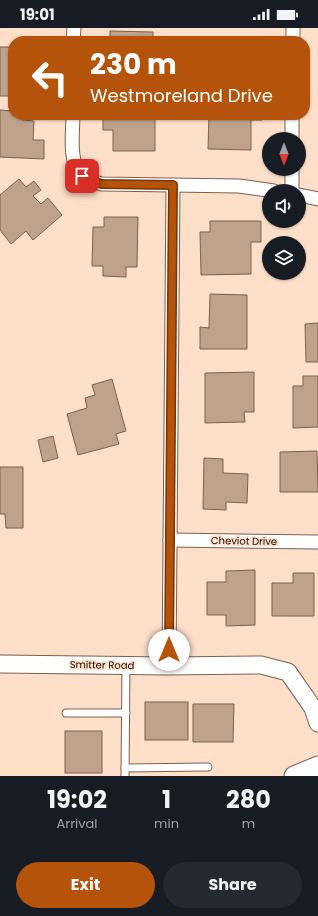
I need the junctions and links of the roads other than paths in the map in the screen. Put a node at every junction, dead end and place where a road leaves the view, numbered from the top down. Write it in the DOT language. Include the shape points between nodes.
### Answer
graph roads {
  1 [pos="73,120"];
  2 [pos="292,120"];
  3 [pos="292,132"];
  4 [pos="173,185"];
  5 [pos="262,189"];
  6 [pos="306,196"];
  7 [pos="318,199"];
  8 [pos="170,540"];
  9 [pos="318,542"];
  10 [pos="0,664"];
  11 [pos="126,665"];
  12 [pos="168,666"];
  13 [pos="66,713"];
  14 [pos="126,713"];
  15 [pos="318,723"];
  16 [pos="318,766"];
  17 [pos="208,767"];
  18 [pos="125,768"];
  19 [pos="125,776"];
  20 [pos="294,776"];
  1 -- 4 [label="street" via="75,166 88,180 102,184"];
  2 -- 3 [label="street"];
  4 -- 5 [label="street" via="239,186"];
  4 -- 8 [label="street"];
  6 -- 7 [label="street"];
  8 -- 9 [label="street, Cheviot Drive"];
  8 -- 12 [label="street"];
  10 -- 11 [label="street, Smitter Road"];
  11 -- 12 [label="street, Smitter Road"];
  11 -- 14 [label="lane"];
  12 -- 15 [label="street, Smitter Road" via="261,665 288,672 313,708"];
  13 -- 14 [label="lane"];
  14 -- 18 [label="lane"];
  16 -- 20 [label="main road"];
  17 -- 18 [label="lane"];
  18 -- 19 [label="lane"];
}
